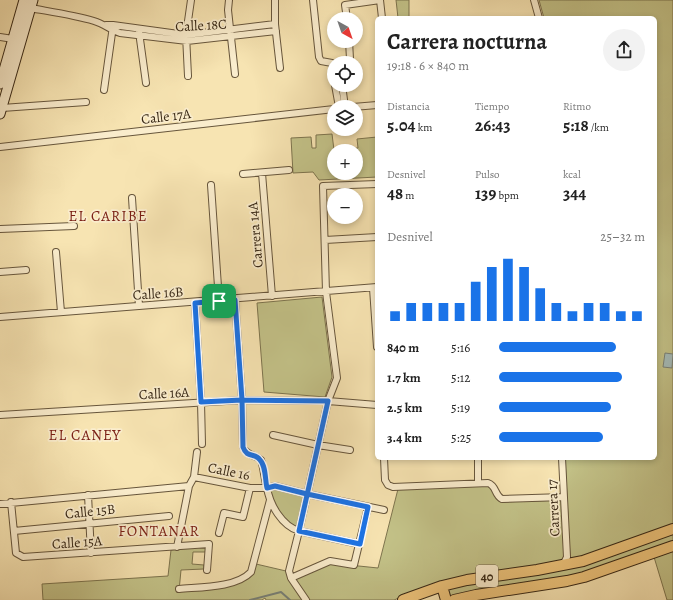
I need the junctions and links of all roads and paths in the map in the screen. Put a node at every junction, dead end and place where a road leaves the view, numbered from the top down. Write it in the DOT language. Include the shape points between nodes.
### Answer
graph roads {
  1 [pos="24,0"];
  2 [pos="191,0"];
  3 [pos="229,0"];
  4 [pos="275,0"];
  5 [pos="312,0"];
  6 [pos="534,0"];
  7 [pos="32,4"];
  8 [pos="346,12"];
  9 [pos="382,16"];
  10 [pos="538,16"];
  11 [pos="275,24"];
  12 [pos="113,28"];
  13 [pos="276,31"];
  14 [pos="139,32"];
  15 [pos="230,33"];
  16 [pos="0,37"];
  17 [pos="13,38"];
  18 [pos="186,38"];
  19 [pos="327,62"];
  20 [pos="280,68"];
  21 [pos="235,74"];
  22 [pos="188,76"];
  23 [pos="146,83"];
  24 [pos="0,84"];
  25 [pos="104,90"];
  26 [pos="3,92"];
  27 [pos="86,102"];
  28 [pos="375,104"];
  29 [pos="363,106"];
  30 [pos="327,110"];
  31 [pos="1,111"];
  32 [pos="0,147"];
  33 [pos="289,170"];
  34 [pos="262,173"];
  35 [pos="243,174"];
  36 [pos="375,184"];
  37 [pos="211,185"];
  38 [pos="132,198"];
  39 [pos="74,226"];
  40 [pos="0,229"];
  41 [pos="375,237"];
  42 [pos="324,240"];
  43 [pos="56,252"];
  44 [pos="26,270"];
  45 [pos="0,272"];
  46 [pos="375,290"];
  47 [pos="326,292"];
  48 [pos="272,296"];
  49 [pos="235,300"];
  50 [pos="219,301"];
  51 [pos="195,303"];
  52 [pos="139,306"];
  53 [pos="62,312"];
  54 [pos="0,318"];
  55 [pos="242,400"];
  56 [pos="328,401"];
  57 [pos="201,402"];
  58 [pos="375,405"];
  59 [pos="0,415"];
  60 [pos="273,435"];
  61 [pos="202,444"];
  62 [pos="318,445"];
  63 [pos="350,450"];
  64 [pos="197,452"];
  65 [pos="384,460"];
  66 [pos="478,460"];
  67 [pos="562,460"];
  68 [pos="194,477"];
  69 [pos="478,483"];
  70 [pos="189,486"];
  71 [pos="250,488"];
  72 [pos="267,488"];
  73 [pos="307,494"];
  74 [pos="88,495"];
  75 [pos="564,497"];
  76 [pos="270,500"];
  77 [pos="11,502"];
  78 [pos="0,504"];
  79 [pos="368,507"];
  80 [pos="384,510"];
  81 [pos="169,516"];
  82 [pos="89,524"];
  83 [pos="673,529"];
  84 [pos="14,531"];
  85 [pos="299,531"];
  86 [pos="219,533"];
  87 [pos="360,544"];
  88 [pos="673,546"];
  89 [pos="177,547"];
  90 [pos="91,553"];
  91 [pos="568,562"];
  92 [pos="207,570"];
  93 [pos="291,578"];
  94 [pos="442,586"];
  95 [pos="180,589"];
  96 [pos="306,600"];
  97 [pos="403,600"];
  98 [pos="446,600"];
  99 [pos="454,600"];
  1 -- 17 [label="main road"];
  2 -- 18 [label="street"];
  3 -- 15 [label="street"];
  4 -- 11 [label="street"];
  5 -- 19 [label="street" via="319,57 321,61"];
  6 -- 10 [label="street"];
  7 -- 12 [label="street, Calle 18C"];
  7 -- 26 [label="main road"];
  8 -- 9 [label="street" via="345,5 380,0"];
  11 -- 13 [label="street"];
  11 -- 15 [label="street, Calle 18C"];
  12 -- 14 [label="street, Calle 18C" via="120,33"];
  12 -- 25 [label="street"];
  13 -- 15 [label="street, Calle 18C"];
  13 -- 20 [label="street"];
  14 -- 18 [label="street, Calle 18C"];
  14 -- 23 [label="street"];
  15 -- 18 [label="street, Calle 18C"];
  15 -- 21 [label="street"];
  16 -- 17 [label="street"];
  17 -- 24 [label="main road"];
  18 -- 22 [label="street"];
  26 -- 31 [label="main road"];
  27 -- 31 [label="street"];
  28 -- 29 [label="street"];
  30 -- 32 [label="street, Calle 17A"];
  33 -- 34 [label="street"];
  34 -- 35 [label="street"];
  34 -- 48 [label="street, Carrera 14A"];
  36 -- 42 [label="street" via="323,186"];
  37 -- 50 [label="street"];
  38 -- 52 [label="street"];
  39 -- 40 [label="street"];
  41 -- 42 [label="street"];
  42 -- 47 [label="street"];
  43 -- 53 [label="street"];
  44 -- 45 [label="street"];
  46 -- 47 [label="street, Calle 16B"];
  47 -- 48 [label="street, Calle 16B"];
  47 -- 56 [label="street" via="337,378"];
  48 -- 49 [label="street, Calle 16B"];
  49 -- 50 [label="street, Calle 16B"];
  49 -- 55 [label="street"];
  50 -- 51 [label="street, Calle 16B"];
  51 -- 52 [label="street, Calle 16B"];
  51 -- 57 [label="street"];
  52 -- 53 [label="street, Calle 16B"];
  53 -- 54 [label="street, Calle 16B"];
  55 -- 56 [label="street, Calle 16A"];
  55 -- 57 [label="street, Calle 16A"];
  55 -- 72 [label="street" via="243,447 248,455 261,460"];
  56 -- 58 [label="street, Calle 16A"];
  56 -- 62 [label="street"];
  57 -- 59 [label="street, Calle 16A"];
  57 -- 61 [label="street"];
  60 -- 62 [label="street"];
  62 -- 63 [label="street"];
  62 -- 73 [label="street"];
  64 -- 68 [label="street"];
  65 -- 69 [label="street" via="385,480 388,485"];
  66 -- 69 [label="street"];
  67 -- 75 [label="street, Carrera 17"];
  68 -- 70 [label="street, Calle 16"];
  68 -- 71 [label="street, Calle 16"];
  69 -- 75 [label="street" via="492,485 498,497 502,499"];
  70 -- 74 [label="street, Calle 16"];
  70 -- 89 [label="street"];
  71 -- 72 [label="street, Calle 16"];
  71 -- 86 [label="street" via="243,517 224,513"];
  72 -- 73 [label="street, Calle 16" via="275,486"];
  72 -- 76 [label="street"];
  73 -- 79 [label="street, Calle 16"];
  73 -- 85 [label="street"];
  74 -- 77 [label="street, Calle 16"];
  74 -- 82 [label="street"];
  75 -- 91 [label="street, Carrera 17"];
  76 -- 85 [label="street" via="284,523"];
  76 -- 95 [label="street" via="251,572 246,577 215,586"];
  77 -- 78 [label="street, Calle 16"];
  77 -- 84 [label="street"];
  79 -- 80 [label="street, Calle 16"];
  79 -- 87 [label="street"];
  81 -- 82 [label="street, Calle 15B"];
  82 -- 84 [label="street, Calle 15B"];
  82 -- 90 [label="street"];
  83 -- 91 [label="main road, 40" via="602,555"];
  84 -- 90 [label="street, Calle 15A" via="16,554 19,556"];
  85 -- 87 [label="street"];
  85 -- 93 [label="street" via="289,571"];
  87 -- 93 [label="street" via="354,565 330,561"];
  88 -- 99 [label="main road, 40" via="584,577"];
  89 -- 90 [label="street, Calle 15A"];
  89 -- 92 [label="street, Calle 15A" via="209,544"];
  91 -- 94 [label="main road, 40"];
  93 -- 96 [label="street"];
  94 -- 97 [label="main road, 40"];
  94 -- 98 [label="main road"];
}
